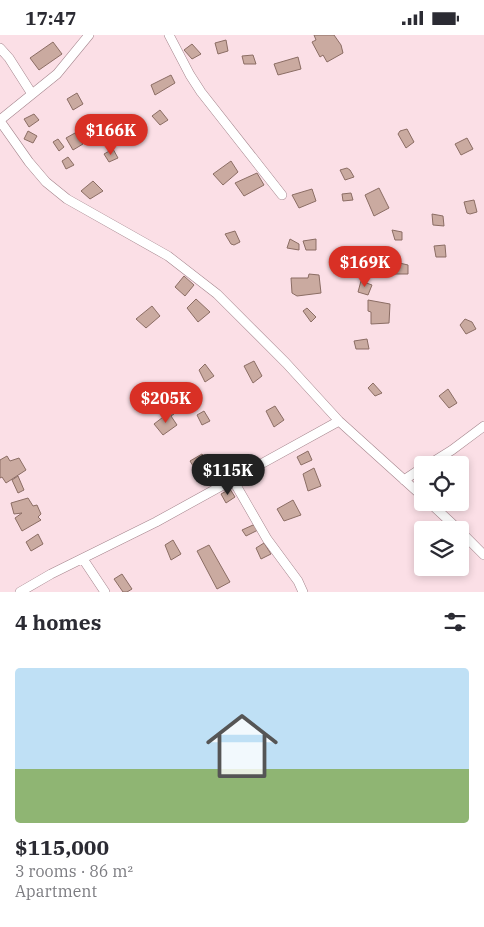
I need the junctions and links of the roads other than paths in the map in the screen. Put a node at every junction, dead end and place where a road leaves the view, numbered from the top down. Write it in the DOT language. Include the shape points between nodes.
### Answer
graph roads {
  1 [pos="89,35"];
  2 [pos="169,35"];
  3 [pos="0,48"];
  4 [pos="32,94"];
  5 [pos="0,121"];
  6 [pos="282,195"];
  7 [pos="339,421"];
  8 [pos="484,426"];
  9 [pos="441,456"];
  10 [pos="414,473"];
  11 [pos="234,480"];
  12 [pos="404,480"];
  13 [pos="414,489"];
  14 [pos="439,511"];
  15 [pos="450,521"];
  16 [pos="469,539"];
  17 [pos="484,555"];
  18 [pos="83,559"];
  19 [pos="20,592"];
  20 [pos="105,592"];
  21 [pos="303,592"];
  1 -- 4 [label="street" via="57,74"];
  2 -- 6 [label="street" via="201,92"];
  3 -- 4 [label="street"];
  4 -- 5 [label="street"];
  5 -- 7 [label="street" via="46,182 67,199 168,256 217,294"];
  7 -- 11 [label="street"];
  7 -- 12 [label="street"];
  8 -- 9 [label="street"];
  10 -- 12 [label="street"];
  11 -- 18 [label="street"];
  11 -- 21 [label="street" via="267,539"];
  12 -- 13 [label="street"];
  14 -- 15 [label="street"];
  16 -- 17 [label="street"];
  18 -- 19 [label="street"];
  18 -- 20 [label="street"];
}
